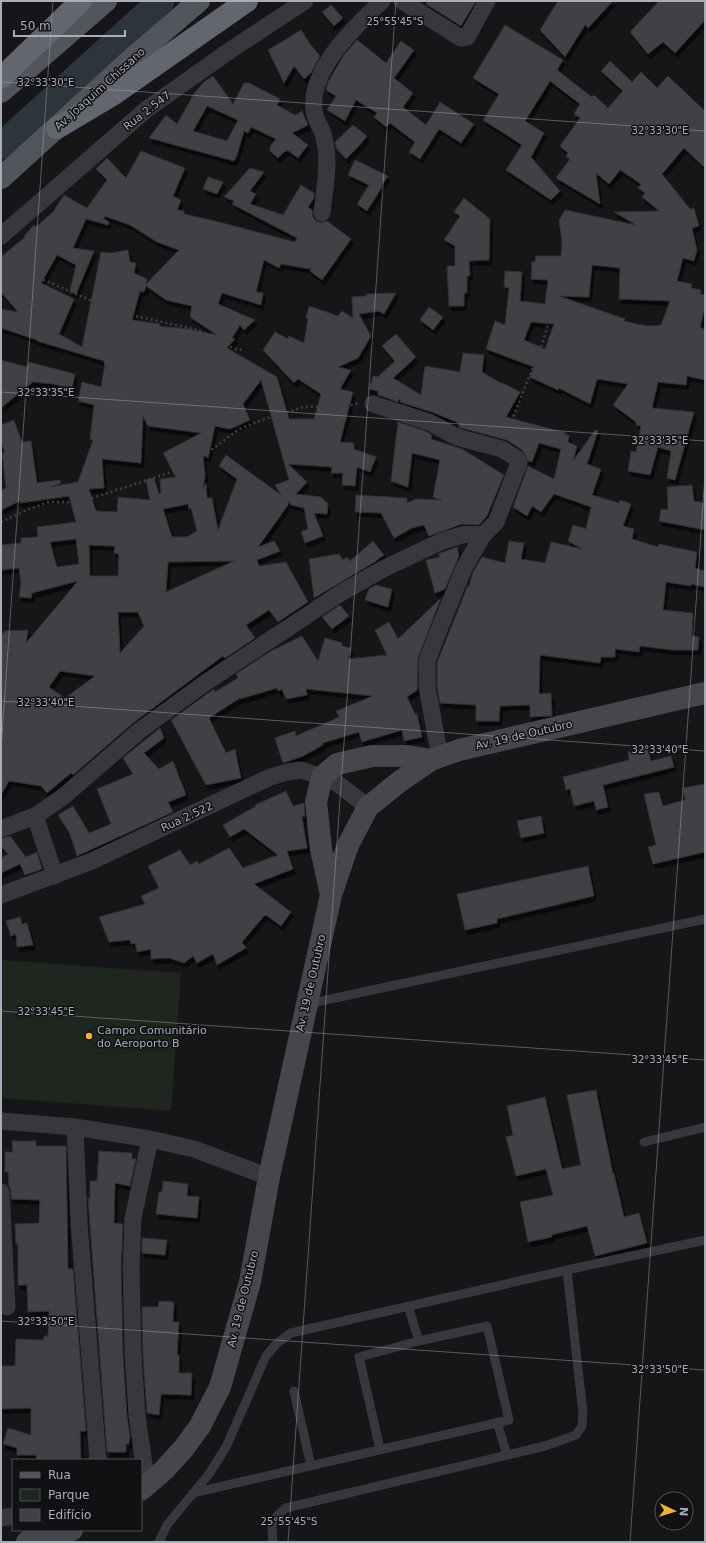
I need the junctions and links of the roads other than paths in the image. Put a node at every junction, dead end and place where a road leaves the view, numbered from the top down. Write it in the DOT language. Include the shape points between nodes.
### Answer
graph roads {
  1 [pos="81,1"];
  2 [pos="106,1"];
  3 [pos="199,1"];
  4 [pos="246,1"];
  5 [pos="305,1"];
  6 [pos="382,1"];
  7 [pos="402,1"];
  8 [pos="487,1"];
  9 [pos="1,78"];
  10 [pos="1,92"];
  11 [pos="58,128"];
  12 [pos="1,178"];
  13 [pos="322,213"];
  14 [pos="1,236"];
  15 [pos="373,404"];
  16 [pos="483,534"];
  17 [pos="705,693"];
  18 [pos="436,758"];
  19 [pos="322,777"];
  20 [pos="368,807"];
  21 [pos="35,816"];
  22 [pos="1,829"];
  23 [pos="56,876"];
  24 [pos="1,895"];
  25 [pos="331,895"];
  26 [pos="705,919"];
  27 [pos="306,1004"];
  28 [pos="1,1121"];
  29 [pos="75,1127"];
  30 [pos="705,1127"];
  31 [pos="150,1139"];
  32 [pos="644,1142"];
  33 [pos="269,1177"];
  34 [pos="1,1192"];
  35 [pos="705,1240"];
  36 [pos="567,1270"];
  37 [pos="408,1306"];
  38 [pos="7,1307"];
  39 [pos="419,1341"];
  40 [pos="294,1391"];
  41 [pos="497,1422"];
  42 [pos="380,1449"];
  43 [pos="507,1455"];
  44 [pos="98,1459"];
  45 [pos="141,1459"];
  46 [pos="311,1466"];
  47 [pos="142,1470"];
  48 [pos="144,1488"];
  49 [pos="193,1493"];
  50 [pos="12,1516"];
  51 [pos="1,1518"];
  52 [pos="68,1531"];
  53 [pos="27,1542"];
  54 [pos="159,1542"];
  55 [pos="273,1542"];
  1 -- 9 [label="highway"];
  2 -- 10 [label="main road"];
  3 -- 11 [label="main road, Av. Joaquim Chissano"];
  4 -- 11 [label="highway" via="114,94"];
  5 -- 14 [label="street, Rua 2.547" via="147,109"];
  6 -- 13 [label="street" via="352,29 329,58 314,95 314,109 323,132 326,151"];
  7 -- 8 [label="street" via="461,38 467,37"];
  11 -- 12 [label="main road, Av. Joaquim Chissano"];
  15 -- 16 [label="street" via="429,422 457,437 502,449 518,460 519,466 496,522"];
  16 -- 18 [label="street" via="464,568 427,662 427,687"];
  16 -- 21 [label="street" via="465,534 442,541 389,566 339,594 139,730 64,796"];
  17 -- 18 [label="street, Av. 19 de Outubro" via="495,741"];
  18 -- 19 [label="street" via="372,756 338,764"];
  18 -- 20 [label="street, Av. 19 de Outubro" via="398,782"];
  19 -- 20 [label="street, Rua 2.522" via="338,784"];
  19 -- 23 [label="street, Rua 2.522" via="302,770 268,778"];
  19 -- 25 [label="street" via="316,802 321,849"];
  20 -- 25 [label="street, Av. 19 de Outubro" via="348,845"];
  21 -- 22 [label="street"];
  21 -- 23 [label="street"];
  23 -- 24 [label="street, Rua 2.522"];
  25 -- 27 [label="street, Av. 19 de Outubro"];
  26 -- 27 [label="lane"];
  27 -- 33 [label="street, Av. 19 de Outubro"];
  28 -- 29 [label="street"];
  29 -- 31 [label="street"];
  29 -- 44 [label="street" via="79,1231"];
  30 -- 32 [label="lane"];
  31 -- 33 [label="street" via="194,1149"];
  31 -- 45 [label="street" via="133,1218 131,1267 136,1416"];
  33 -- 48 [label="street, Av. 19 de Outubro" via="250,1282 220,1387 200,1426 184,1448"];
  34 -- 38 [label="street"];
  35 -- 36 [label="lane"];
  36 -- 37 [label="lane"];
  36 -- 43 [label="lane" via="584,1414 582,1426 576,1435 546,1446"];
  37 -- 39 [label="lane"];
  37 -- 49 [label="lane" via="291,1333 277,1343 266,1356 226,1447"];
  39 -- 41 [label="lane" via="487,1326 509,1420"];
  39 -- 42 [label="lane" via="359,1357"];
  40 -- 46 [label="lane"];
  41 -- 42 [label="lane"];
  41 -- 43 [label="lane"];
  42 -- 46 [label="lane"];
  43 -- 55 [label="lane" via="286,1508 271,1524"];
  46 -- 49 [label="lane"];
  47 -- 48 [label="street"];
  49 -- 54 [label="lane" via="167,1526"];
  50 -- 51 [label="street"];
  52 -- 53 [label="street"];
}
